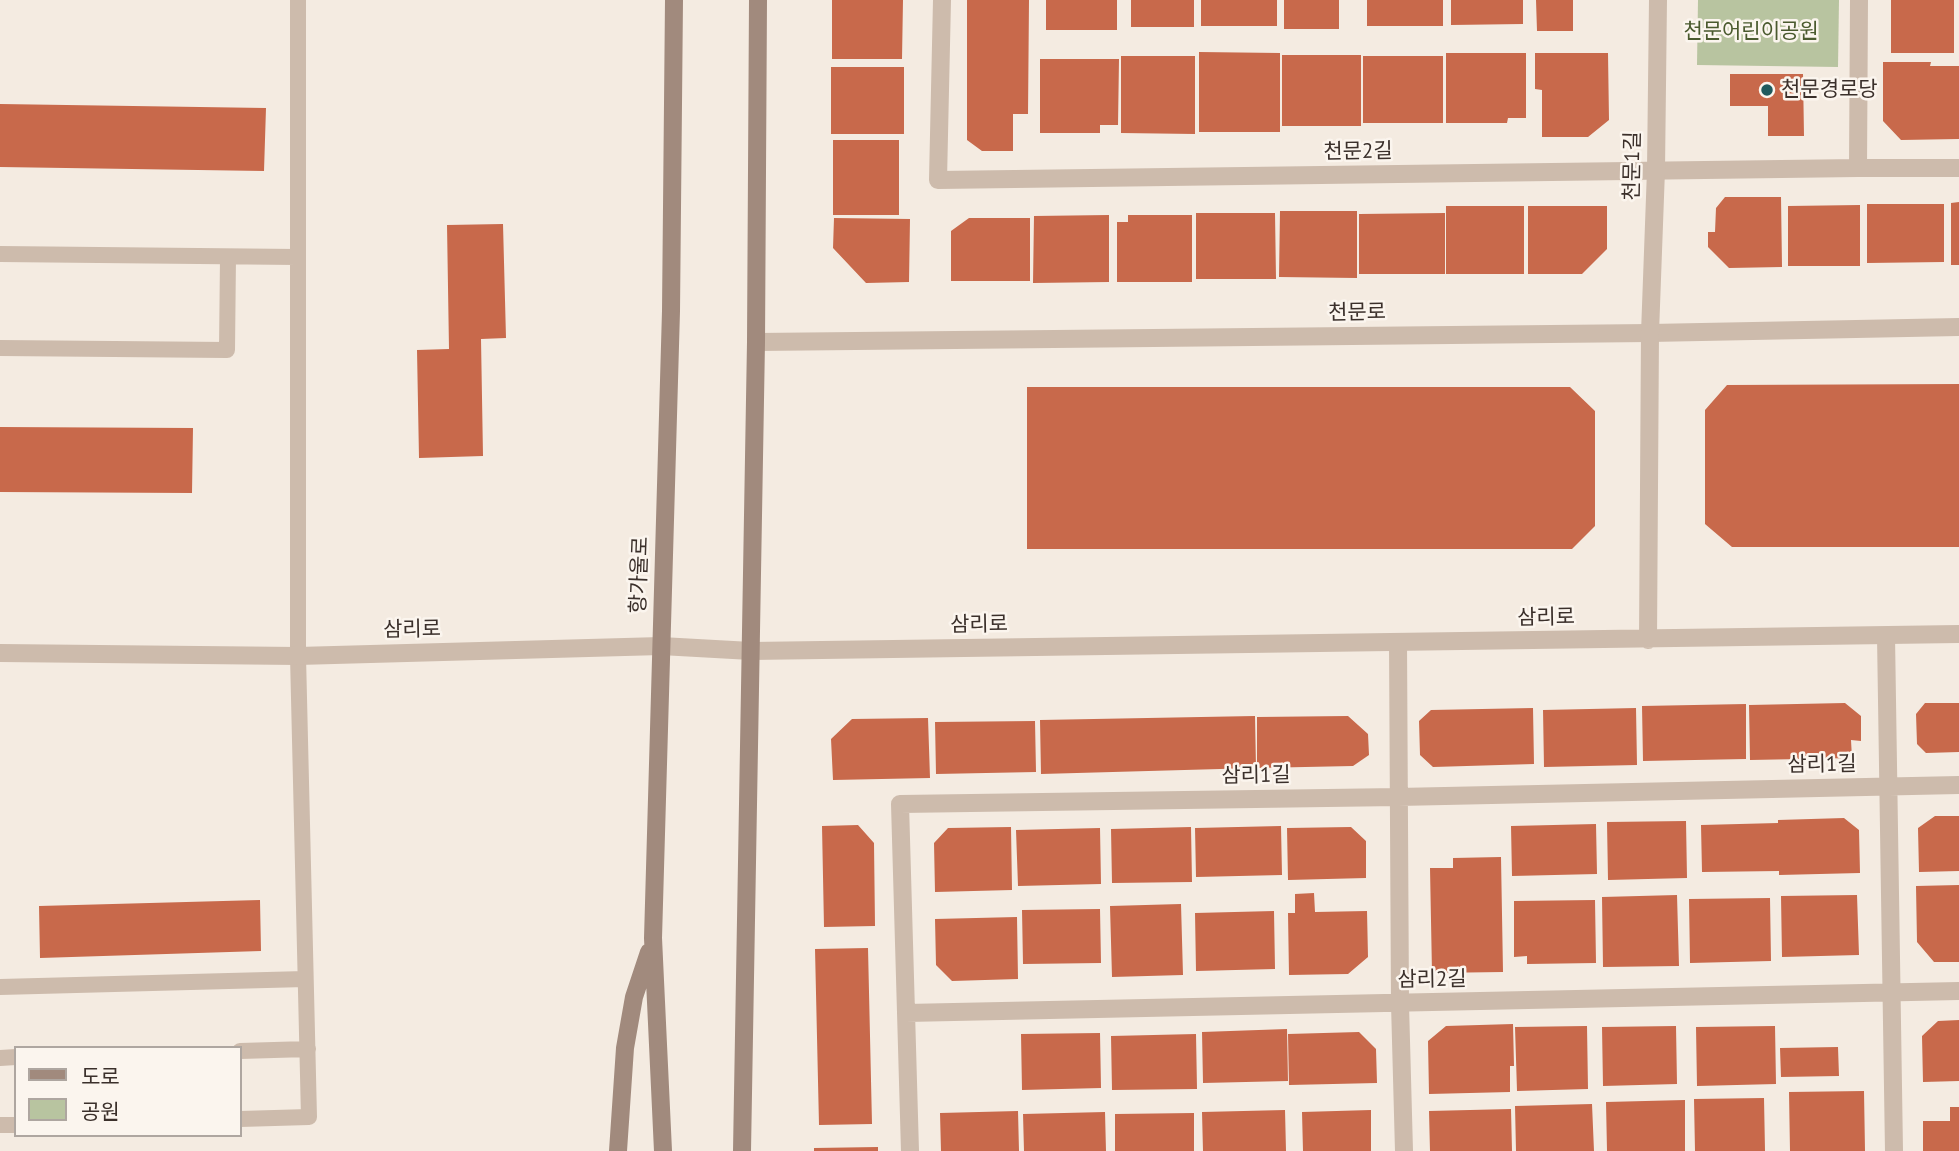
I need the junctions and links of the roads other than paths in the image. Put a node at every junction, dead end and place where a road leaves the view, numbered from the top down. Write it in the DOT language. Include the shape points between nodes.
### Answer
graph roads {
  1 [pos="298,0"];
  2 [pos="674,0"];
  3 [pos="758,0"];
  4 [pos="942,0"];
  5 [pos="1658,0"];
  6 [pos="1859,0"];
  7 [pos="1858,168"];
  8 [pos="1959,168"];
  9 [pos="1656,170"];
  10 [pos="0,254"];
  11 [pos="228,257"];
  12 [pos="297,257"];
  13 [pos="1959,327"];
  14 [pos="1650,333"];
  15 [pos="756,342"];
  16 [pos="0,348"];
  17 [pos="1959,634"];
  18 [pos="1886,636"];
  19 [pos="1648,640"];
  20 [pos="1398,642"];
  21 [pos="661,646"];
  22 [pos="751,651"];
  23 [pos="0,653"];
  24 [pos="298,656"];
  25 [pos="1959,785"];
  26 [pos="1888,787"];
  27 [pos="1398,797"];
  28 [pos="653,938"];
  29 [pos="305,979"];
  30 [pos="0,987"];
  31 [pos="1959,991"];
  32 [pos="1892,992"];
  33 [pos="1400,1004"];
  34 [pos="906,1013"];
  35 [pos="308,1049"];
  36 [pos="242,1051"];
  37 [pos="242,1119"];
  38 [pos="618,1151"];
  39 [pos="663,1151"];
  40 [pos="742,1151"];
  41 [pos="909,1151"];
  42 [pos="1404,1151"];
  43 [pos="1894,1151"];
  1 -- 12 [label="lane"];
  2 -- 21 [label="main road, 항가울로"];
  3 -- 15 [label="main road"];
  4 -- 9 [label="street, 천문2길" via="938,180"];
  5 -- 9 [label="street, 천문1길"];
  6 -- 7 [label="street"];
  7 -- 8 [label="street, 천문2길"];
  7 -- 9 [label="street, 천문2길"];
  9 -- 14 [label="street, 천문1길"];
  10 -- 11 [label="lane"];
  11 -- 12 [label="lane"];
  11 -- 16 [label="lane" via="227,350"];
  12 -- 24 [label="lane"];
  13 -- 14 [label="street, 천문로"];
  14 -- 15 [label="street, 천문로"];
  14 -- 19 [label="street, 천문1길"];
  15 -- 22 [label="main road"];
  17 -- 18 [label="street, 삼리로"];
  18 -- 19 [label="street, 삼리로"];
  18 -- 26 [label="street"];
  19 -- 20 [label="street, 삼리로"];
  20 -- 22 [label="street, 삼리로"];
  20 -- 27 [label="street"];
  21 -- 22 [label="street, 삼리로"];
  21 -- 24 [label="street, 삼리로"];
  21 -- 28 [label="main road, 항가울로"];
  22 -- 40 [label="main road"];
  23 -- 24 [label="street, 삼리로"];
  24 -- 29 [label="lane"];
  25 -- 26 [label="street, 삼리1길"];
  26 -- 27 [label="street, 삼리1길"];
  26 -- 32 [label="street"];
  27 -- 33 [label="street"];
  27 -- 34 [label="street, 삼리1길" via="900,804"];
  28 -- 38 [label="main road" via="634,997 625,1048"];
  28 -- 39 [label="main road, 항가울로"];
  29 -- 30 [label="lane"];
  29 -- 35 [label="lane"];
  31 -- 32 [label="street, 삼리2길"];
  32 -- 33 [label="street, 삼리2길"];
  32 -- 43 [label="street"];
  33 -- 34 [label="street, 삼리2길"];
  33 -- 42 [label="street"];
  34 -- 41 [label="street, 삼리1길"];
  35 -- 36 [label="lane"];
  35 -- 37 [label="lane" via="309,1117"];
}
